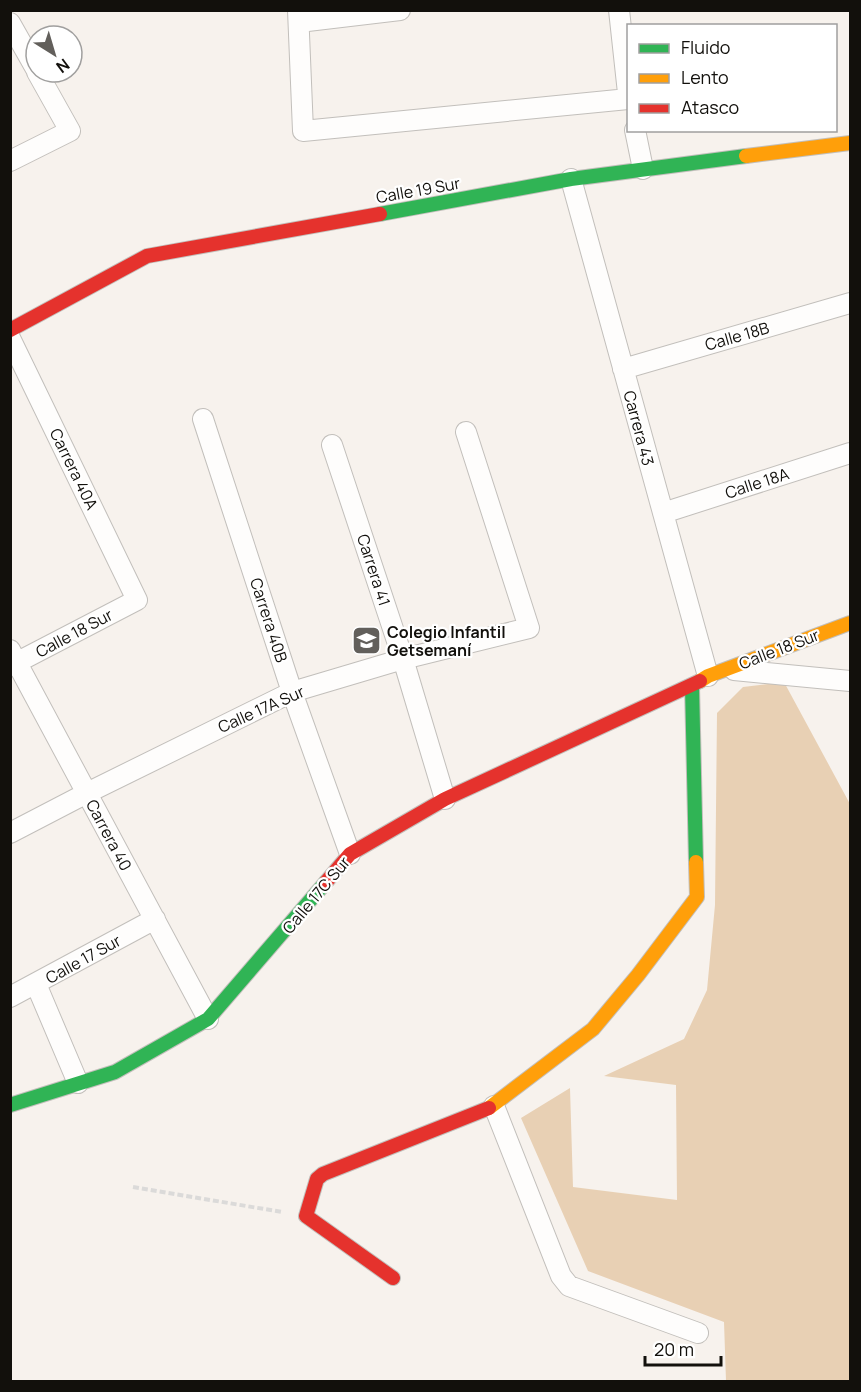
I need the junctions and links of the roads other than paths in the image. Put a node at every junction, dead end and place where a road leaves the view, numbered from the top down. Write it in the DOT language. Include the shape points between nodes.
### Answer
graph roads {
  1 [pos="400,10"];
  2 [pos="619,10"];
  3 [pos="299,16"];
  4 [pos="10,23"];
  5 [pos="24,48"];
  6 [pos="44,84"];
  7 [pos="627,84"];
  8 [pos="627,99"];
  9 [pos="635,132"];
  10 [pos="850,142"];
  11 [pos="10,161"];
  12 [pos="643,169"];
  13 [pos="571,179"];
  14 [pos="850,303"];
  15 [pos="10,330"];
  16 [pos="10,338"];
  17 [pos="623,369"];
  18 [pos="203,419"];
  19 [pos="466,432"];
  20 [pos="332,445"];
  21 [pos="850,453"];
  22 [pos="663,513"];
  23 [pos="137,600"];
  24 [pos="850,623"];
  25 [pos="404,659"];
  26 [pos="13,660"];
  27 [pos="727,669"];
  28 [pos="700,681"];
  29 [pos="850,681"];
  30 [pos="292,692"];
  31 [pos="87,793"];
  32 [pos="445,799"];
  33 [pos="10,833"];
  34 [pos="350,854"];
  35 [pos="154,919"];
  36 [pos="36,984"];
  37 [pos="10,997"];
  38 [pos="208,1019"];
  39 [pos="78,1083"];
  40 [pos="10,1105"];
  41 [pos="494,1106"];
  42 [pos="393,1278"];
  43 [pos="698,1333"];
  1 -- 3 [label="street"];
  2 -- 7 [label="street"];
  3 -- 8 [label="street" via="303,131"];
  4 -- 5 [label="street"];
  6 -- 11 [label="street" via="70,131"];
  9 -- 12 [label="street"];
  10 -- 12 [label="street, Calle 19 Sur"];
  12 -- 13 [label="street, Calle 19 Sur"];
  13 -- 15 [label="street, Calle 19 Sur" via="147,256"];
  13 -- 17 [label="street, Carrera 43"];
  14 -- 17 [label="street, Calle 18B"];
  16 -- 23 [label="street, Carrera 40A"];
  17 -- 22 [label="street, Carrera 43"];
  18 -- 30 [label="street, Carrera 40B"];
  19 -- 25 [label="street, Calle 17A Sur" via="529,628"];
  20 -- 25 [label="street, Carrera 41"];
  21 -- 22 [label="street, Calle 18A"];
  22 -- 28 [label="street, Carrera 43"];
  23 -- 26 [label="street, Calle 18 Sur"];
  24 -- 27 [label="street, Calle 18 Sur"];
  25 -- 30 [label="street, Calle 17A Sur"];
  25 -- 32 [label="street, Carrera 41"];
  26 -- 31 [label="street, Carrera 40"];
  27 -- 28 [label="street, Calle 18 Sur"];
  27 -- 29 [label="street"];
  28 -- 32 [label="street, Calle 17C Sur"];
  28 -- 41 [label="street" via="697,897 593,1029"];
  30 -- 31 [label="street, Calle 17A Sur"];
  30 -- 34 [label="street, Carrera 40B"];
  31 -- 33 [label="street, Calle 17A Sur"];
  31 -- 35 [label="street, Carrera 40"];
  32 -- 34 [label="street, Calle 17C Sur"];
  34 -- 38 [label="street, Calle 17C Sur"];
  35 -- 36 [label="street, Calle 17 Sur"];
  35 -- 38 [label="street, Carrera 40"];
  36 -- 37 [label="street, Calle 17 Sur"];
  36 -- 39 [label="street"];
  38 -- 39 [label="street, Calle 17C Sur" via="115,1072"];
  39 -- 40 [label="street, Calle 17C Sur"];
  41 -- 42 [label="street" via="317,1179 306,1216"];
  41 -- 43 [label="street" via="561,1276 569,1286"];
}
